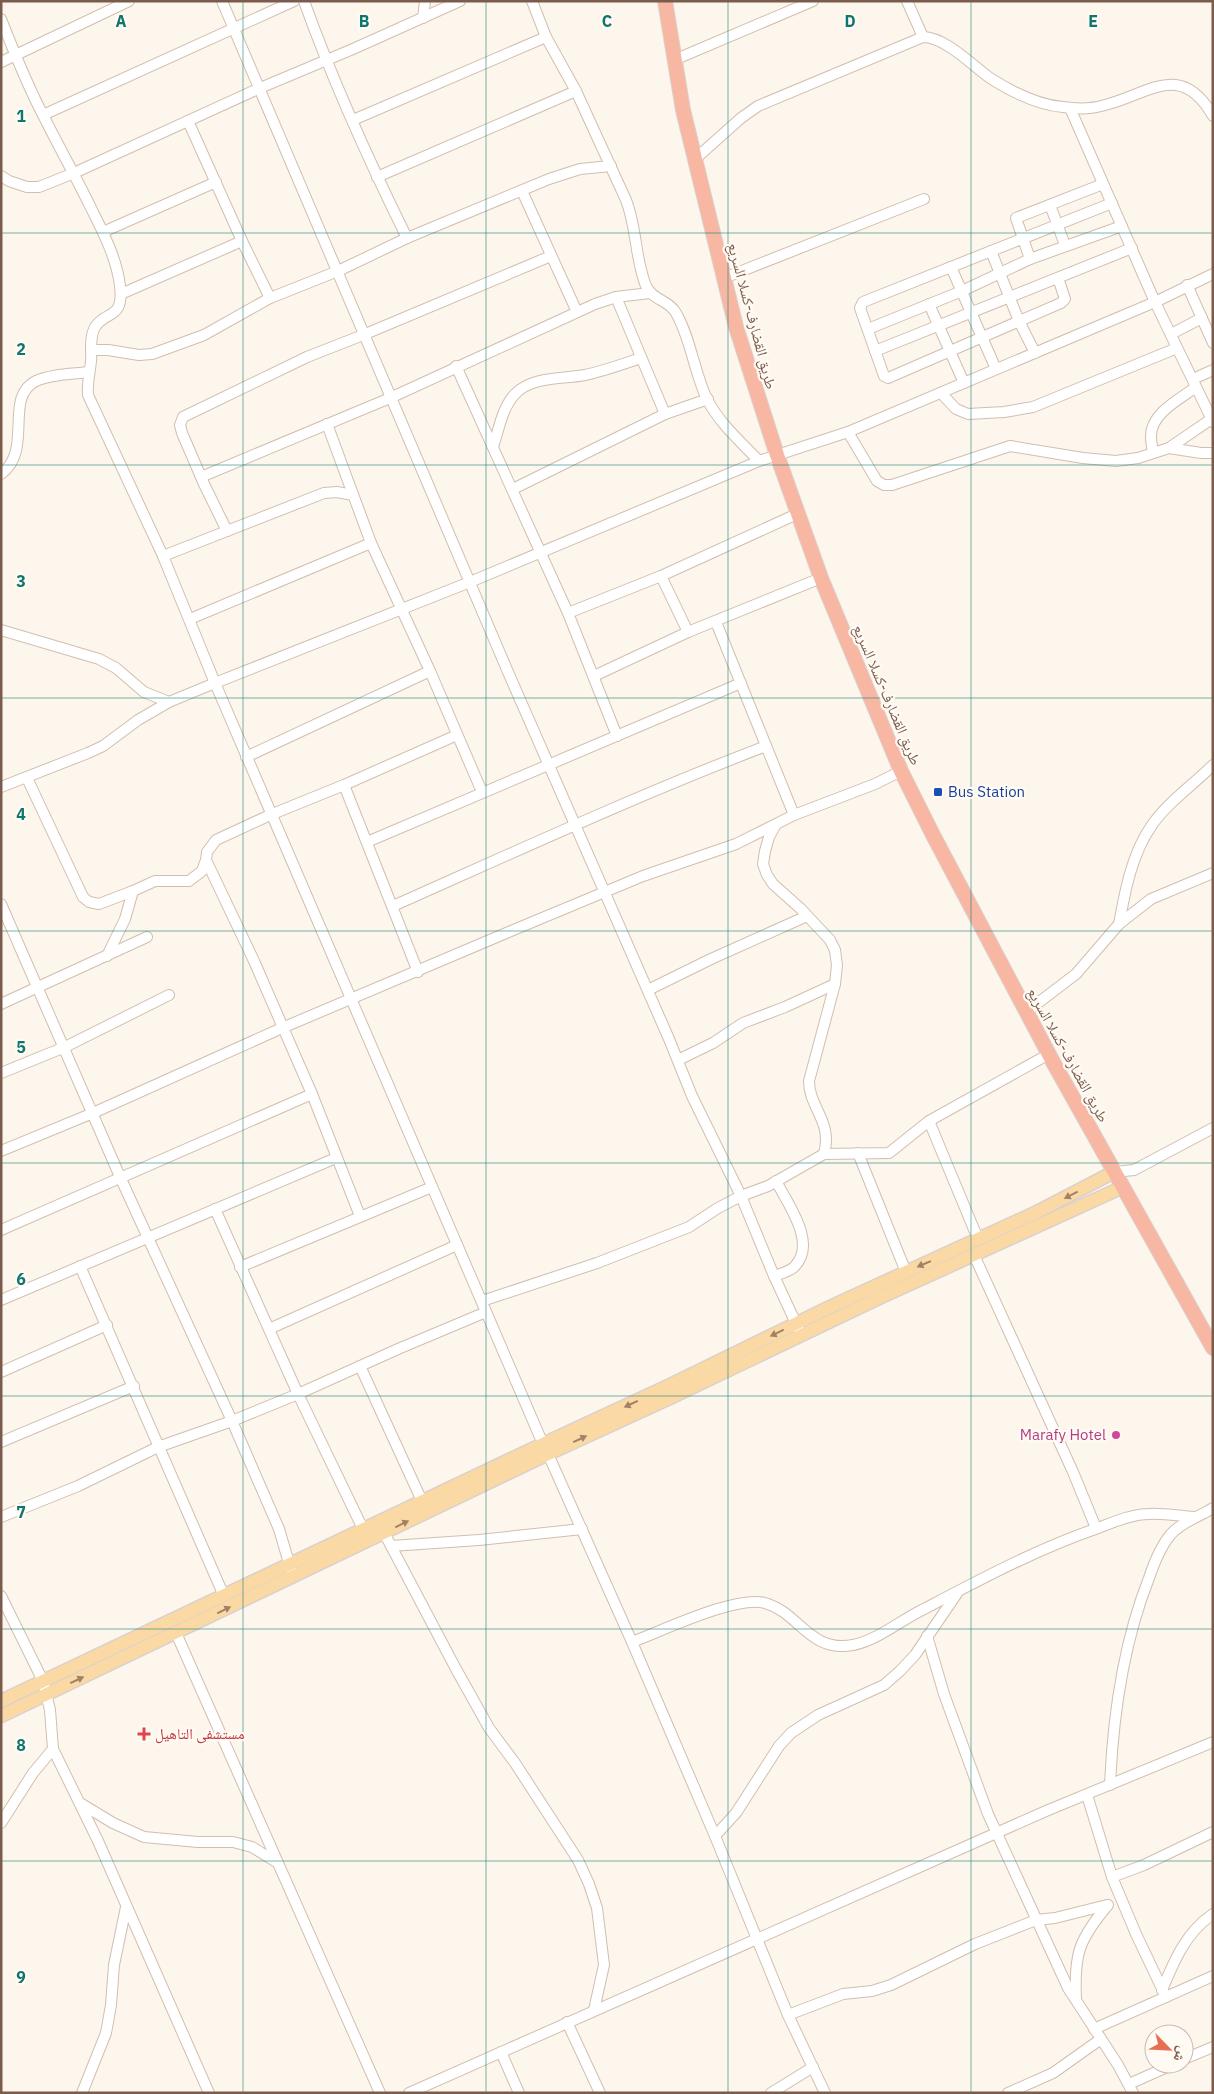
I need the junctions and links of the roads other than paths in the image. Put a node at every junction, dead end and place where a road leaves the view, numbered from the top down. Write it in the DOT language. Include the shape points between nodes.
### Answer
graph roads {
  1 [pos="129,1"];
  2 [pos="222,1"];
  3 [pos="294,1"];
  4 [pos="304,1"];
  5 [pos="425,1"];
  6 [pos="460,1"];
  7 [pos="532,1"];
  8 [pos="665,1"];
  9 [pos="813,1"];
  10 [pos="907,1"];
  11 [pos="423,18"];
  12 [pos="1,20"];
  13 [pos="233,28"];
  14 [pos="546,37"];
  15 [pos="923,37"];
  16 [pos="15,55"];
  17 [pos="325,60"];
  18 [pos="674,60"];
  19 [pos="1,62"];
  20 [pos="260,88"];
  21 [pos="576,91"];
  22 [pos="1070,108"];
  23 [pos="43,115"];
  24 [pos="1213,116"];
  25 [pos="353,120"];
  26 [pos="188,121"];
  27 [pos="694,160"];
  28 [pos="611,166"];
  29 [pos="74,173"];
  30 [pos="1,176"];
  31 [pos="377,177"];
  32 [pos="216,182"];
  33 [pos="1104,184"];
  34 [pos="522,191"];
  35 [pos="924,199"];
  36 [pos="1112,203"];
  37 [pos="1050,205"];
  38 [pos="1057,225"];
  39 [pos="1122,226"];
  40 [pos="103,232"];
  41 [pos="407,238"];
  42 [pos="1023,238"];
  43 [pos="242,240"];
  44 [pos="1065,245"];
  45 [pos="1132,248"];
  46 [pos="991,251"];
  47 [pos="551,256"];
  48 [pos="1030,258"];
  49 [pos="951,267"];
  50 [pos="338,271"];
  51 [pos="999,273"];
  52 [pos="1213,274"];
  53 [pos="724,278"];
  54 [pos="1058,278"];
  55 [pos="1187,286"];
  56 [pos="962,291"];
  57 [pos="121,294"];
  58 [pos="650,294"];
  59 [pos="616,297"];
  60 [pos="270,298"];
  61 [pos="1009,298"];
  62 [pos="1155,302"];
  63 [pos="929,304"];
  64 [pos="577,312"];
  65 [pos="971,313"];
  66 [pos="1202,318"];
  67 [pos="1019,321"];
  68 [pos="938,326"];
  69 [pos="868,329"];
  70 [pos="1170,334"];
  71 [pos="363,335"];
  72 [pos="982,337"];
  73 [pos="1213,344"];
  74 [pos="1178,348"];
  75 [pos="91,350"];
  76 [pos="875,351"];
  77 [pos="950,351"];
  78 [pos="1035,353"];
  79 [pos="641,358"];
  80 [pos="456,366"];
  81 [pos="996,369"];
  82 [pos="1213,370"];
  83 [pos="89,372"];
  84 [pos="964,383"];
  85 [pos="1194,383"];
  86 [pos="941,393"];
  87 [pos="390,398"];
  88 [pos="708,400"];
  89 [pos="665,414"];
  90 [pos="1212,419"];
  91 [pos="327,424"];
  92 [pos="848,432"];
  93 [pos="493,447"];
  94 [pos="1170,448"];
  95 [pos="1153,452"];
  96 [pos="1213,453"];
  97 [pos="777,455"];
  98 [pos="758,461"];
  99 [pos="1,474"];
  100 [pos="201,477"];
  101 [pos="513,489"];
  102 [pos="353,495"];
  103 [pos="797,514"];
  104 [pos="227,531"];
  105 [pos="371,542"];
  106 [pos="541,552"];
  107 [pos="163,556"];
  108 [pos="661,576"];
  109 [pos="821,578"];
  110 [pos="470,582"];
  111 [pos="402,608"];
  112 [pos="568,613"];
  113 [pos="190,618"];
  114 [pos="716,622"];
  115 [pos="1,630"];
  116 [pos="688,632"];
  117 [pos="430,672"];
  118 [pos="594,676"];
  119 [pos="215,683"];
  120 [pos="742,683"];
  121 [pos="169,702"];
  122 [pos="457,735"];
  123 [pos="617,736"];
  124 [pos="766,746"];
  125 [pos="246,758"];
  126 [pos="550,765"];
  127 [pos="1213,765"];
  128 [pos="901,771"];
  129 [pos="27,778"];
  130 [pos="344,785"];
  131 [pos="1,787"];
  132 [pos="482,792"];
  133 [pos="270,814"];
  134 [pos="794,814"];
  135 [pos="775,825"];
  136 [pos="576,826"];
  137 [pos="367,842"];
  138 [pos="206,860"];
  139 [pos="1213,873"];
  140 [pos="133,891"];
  141 [pos="605,892"];
  142 [pos="1,904"];
  143 [pos="393,906"];
  144 [pos="808,916"];
  145 [pos="1118,924"];
  146 [pos="147,937"];
  147 [pos="107,956"];
  148 [pos="418,972"];
  149 [pos="835,984"];
  150 [pos="39,987"];
  151 [pos="648,990"];
  152 [pos="169,995"];
  153 [pos="351,1000"];
  154 [pos="1,1004"];
  155 [pos="1026,1012"];
  156 [pos="282,1028"];
  157 [pos="65,1047"];
  158 [pos="1049,1054"];
  159 [pos="678,1060"];
  160 [pos="1,1073"];
  161 [pos="312,1094"];
  162 [pos="93,1113"];
  163 [pos="929,1121"];
  164 [pos="1213,1128"];
  165 [pos="1,1152"];
  166 [pos="858,1153"];
  167 [pos="824,1154"];
  168 [pos="336,1158"];
  169 [pos="1134,1170"];
  170 [pos="1114,1172"];
  171 [pos="121,1178"];
  172 [pos="776,1181"];
  173 [pos="432,1187"];
  174 [pos="1123,1187"];
  175 [pos="741,1196"];
  176 [pos="215,1209"];
  177 [pos="360,1216"];
  178 [pos="1,1230"];
  179 [pos="147,1237"];
  180 [pos="978,1239"];
  181 [pos="457,1244"];
  182 [pos="974,1255"];
  183 [pos="80,1266"];
  184 [pos="240,1267"];
  185 [pos="906,1272"];
  186 [pos="774,1276"];
  187 [pos="1,1300"];
  188 [pos="482,1302"];
  189 [pos="486,1312"];
  190 [pos="107,1325"];
  191 [pos="268,1329"];
  192 [pos="798,1329"];
  193 [pos="1213,1348"];
  194 [pos="360,1366"];
  195 [pos="1,1372"];
  196 [pos="134,1386"];
  197 [pos="298,1394"];
  198 [pos="232,1422"];
  199 [pos="1,1442"];
  200 [pos="158,1447"];
  201 [pos="546,1449"];
  202 [pos="422,1502"];
  203 [pos="1213,1508"];
  204 [pos="1,1517"];
  205 [pos="1194,1517"];
  206 [pos="382,1527"];
  207 [pos="1096,1528"];
  208 [pos="363,1529"];
  209 [pos="582,1529"];
  210 [pos="391,1546"];
  211 [pos="290,1563"];
  212 [pos="292,1576"];
  213 [pos="960,1590"];
  214 [pos="1,1596"];
  215 [pos="224,1596"];
  216 [pos="176,1634"];
  217 [pos="927,1636"];
  218 [pos="632,1642"];
  219 [pos="42,1682"];
  220 [pos="47,1694"];
  221 [pos="1,1701"];
  222 [pos="1,1716"];
  223 [pos="1213,1742"];
  224 [pos="53,1749"];
  225 [pos="1110,1785"];
  226 [pos="1086,1795"];
  227 [pos="79,1802"];
  228 [pos="1,1823"];
  229 [pos="998,1832"];
  230 [pos="1213,1832"];
  231 [pos="715,1836"];
  232 [pos="278,1863"];
  233 [pos="1112,1877"];
  234 [pos="1118,1893"];
  235 [pos="1107,1905"];
  236 [pos="126,1907"];
  237 [pos="1213,1914"];
  238 [pos="1036,1920"];
  239 [pos="756,1938"];
  240 [pos="1213,1976"];
  241 [pos="1164,1994"];
  242 [pos="1076,2001"];
  243 [pos="594,2010"];
  244 [pos="788,2015"];
  245 [pos="567,2022"];
  246 [pos="1094,2029"];
  247 [pos="1101,2039"];
  248 [pos="1213,2047"];
  249 [pos="501,2052"];
  250 [pos="1194,2056"];
  251 [pos="813,2067"];
  252 [pos="1156,2074"];
  253 [pos="1131,2088"];
  254 [pos="207,2092"];
  255 [pos="82,2093"];
  256 [pos="380,2093"];
  257 [pos="409,2093"];
  258 [pos="519,2093"];
  259 [pos="600,2093"];
  260 [pos="771,2093"];
  261 [pos="825,2093"];
  262 [pos="1008,2093"];
  1 -- 16 [label="street"];
  2 -- 13 [label="street"];
  3 -- 13 [label="street"];
  4 -- 17 [label="street"];
  5 -- 11 [label="street"];
  6 -- 11 [label="street"];
  7 -- 14 [label="street"];
  8 -- 18 [label="highway, طريق القضارف-كسلا السريع"];
  9 -- 18 [label="street"];
  10 -- 15 [label="street"];
  11 -- 17 [label="street"];
  12 -- 16 [label="street"];
  13 -- 20 [label="street"];
  13 -- 23 [label="street"];
  14 -- 21 [label="street"];
  14 -- 25 [label="street"];
  15 -- 22 [label="street" via="938,39 1011,90 1038,102"];
  15 -- 27 [label="street" via="758,106"];
  16 -- 19 [label="street"];
  16 -- 23 [label="street"];
  17 -- 20 [label="street"];
  17 -- 25 [label="street"];
  18 -- 27 [label="highway, طريق القضارف-كسلا السريع"];
  20 -- 26 [label="street"];
  20 -- 50 [label="street"];
  21 -- 28 [label="street"];
  21 -- 31 [label="street"];
  22 -- 24 [label="street" via="1104,106 1158,85 1171,84 1192,90"];
  22 -- 33 [label="street"];
  23 -- 29 [label="street"];
  25 -- 31 [label="street"];
  26 -- 29 [label="street"];
  26 -- 32 [label="street"];
  27 -- 53 [label="highway, طريق القضارف-كسلا السريع"];
  28 -- 34 [label="street" via="580,169"];
  28 -- 58 [label="street" via="631,212 643,276"];
  29 -- 30 [label="street" via="32,188"];
  29 -- 40 [label="street"];
  31 -- 41 [label="street"];
  32 -- 40 [label="street"];
  32 -- 43 [label="street"];
  33 -- 36 [label="street"];
  33 -- 37 [label="street"];
  34 -- 41 [label="street"];
  34 -- 47 [label="street"];
  35 -- 53 [label="street"];
  36 -- 38 [label="street"];
  36 -- 39 [label="street"];
  37 -- 38 [label="street"];
  37 -- 42 [label="street" via="1016,218"];
  38 -- 42 [label="street"];
  38 -- 44 [label="street"];
  39 -- 44 [label="street"];
  39 -- 45 [label="street"];
  40 -- 57 [label="street" via="117,271"];
  41 -- 50 [label="street"];
  42 -- 46 [label="street"];
  42 -- 48 [label="street"];
  43 -- 57 [label="street"];
  43 -- 60 [label="street"];
  44 -- 48 [label="street"];
  45 -- 54 [label="street"];
  45 -- 62 [label="street"];
  46 -- 49 [label="street"];
  46 -- 51 [label="street"];
  47 -- 64 [label="street"];
  47 -- 71 [label="street"];
  48 -- 51 [label="street"];
  49 -- 56 [label="street"];
  49 -- 69 [label="street" via="863,302 860,308"];
  50 -- 60 [label="street"];
  50 -- 71 [label="street"];
  51 -- 56 [label="street"];
  51 -- 61 [label="street"];
  52 -- 55 [label="street"];
  53 -- 97 [label="highway, طريق القضارف-كسلا السريع" via="753,384"];
  54 -- 61 [label="street"];
  54 -- 67 [label="street" via="1065,298 1061,303"];
  55 -- 62 [label="street"];
  55 -- 66 [label="street"];
  56 -- 63 [label="street"];
  56 -- 65 [label="street"];
  57 -- 75 [label="street" via="116,312 96,326"];
  58 -- 59 [label="street"];
  58 -- 88 [label="street" via="675,311"];
  59 -- 64 [label="street"];
  59 -- 79 [label="street"];
  60 -- 75 [label="street" via="204,335 152,354"];
  61 -- 65 [label="street"];
  61 -- 67 [label="street"];
  62 -- 70 [label="street"];
  62 -- 78 [label="street"];
  63 -- 68 [label="street"];
  63 -- 69 [label="street"];
  64 -- 80 [label="street"];
  65 -- 68 [label="street"];
  65 -- 72 [label="street"];
  66 -- 70 [label="street"];
  66 -- 73 [label="street"];
  67 -- 72 [label="street"];
  67 -- 78 [label="street"];
  68 -- 76 [label="street"];
  68 -- 77 [label="street"];
  69 -- 76 [label="street"];
  70 -- 74 [label="street"];
  71 -- 87 [label="street"];
  71 -- 100 [label="street" via="307,357 183,417 182,433"];
  72 -- 77 [label="street"];
  72 -- 81 [label="street"];
  74 -- 85 [label="street"];
  74 -- 86 [label="street" via="1033,407 968,414 956,410"];
  75 -- 83 [label="street"];
  76 -- 77 [label="street" via="884,376 888,378"];
  77 -- 84 [label="street"];
  78 -- 81 [label="street"];
  79 -- 89 [label="street"];
  79 -- 93 [label="street" via="598,372 521,388 503,413"];
  80 -- 87 [label="street"];
  80 -- 93 [label="street"];
  81 -- 84 [label="street"];
  82 -- 85 [label="street"];
  83 -- 99 [label="street" via="35,381 24,392 19,403 19,440 15,455"];
  83 -- 107 [label="street" via="88,395"];
  84 -- 86 [label="street"];
  85 -- 90 [label="street"];
  85 -- 95 [label="street" via="1160,413 1152,428"];
  86 -- 92 [label="street"];
  87 -- 91 [label="street"];
  87 -- 110 [label="street"];
  88 -- 89 [label="street"];
  88 -- 98 [label="street"];
  89 -- 101 [label="street"];
  90 -- 94 [label="street"];
  91 -- 100 [label="street"];
  91 -- 102 [label="street"];
  92 -- 95 [label="street" via="877,481 884,485 1010,446 1107,460 1138,458"];
  92 -- 97 [label="street"];
  93 -- 101 [label="street"];
  94 -- 95 [label="street"];
  94 -- 96 [label="street"];
  97 -- 98 [label="street"];
  97 -- 103 [label="highway, طريق القضارف-كسلا السريع"];
  98 -- 106 [label="street"];
  100 -- 104 [label="street"];
  101 -- 106 [label="street"];
  102 -- 104 [label="street" via="324,493"];
  102 -- 105 [label="street"];
  103 -- 108 [label="street"];
  103 -- 109 [label="highway, طريق القضارف-كسلا السريع"];
  104 -- 107 [label="street"];
  105 -- 111 [label="street"];
  105 -- 113 [label="street"];
  106 -- 110 [label="street"];
  106 -- 112 [label="street"];
  107 -- 113 [label="street"];
  108 -- 112 [label="street"];
  108 -- 116 [label="street"];
  109 -- 114 [label="street"];
  109 -- 128 [label="highway, طريق القضارف-كسلا السريع"];
  110 -- 111 [label="street"];
  110 -- 126 [label="street"];
  111 -- 117 [label="street"];
  111 -- 119 [label="street"];
  112 -- 118 [label="street"];
  113 -- 119 [label="street"];
  114 -- 116 [label="street"];
  114 -- 120 [label="street"];
  115 -- 121 [label="street" via="99,659 116,668 144,692"];
  116 -- 118 [label="street"];
  117 -- 122 [label="street"];
  117 -- 125 [label="street"];
  118 -- 123 [label="street"];
  119 -- 121 [label="street"];
  119 -- 125 [label="street"];
  120 -- 123 [label="street"];
  120 -- 124 [label="street"];
  121 -- 129 [label="street" via="103,746"];
  122 -- 130 [label="street"];
  122 -- 132 [label="street"];
  123 -- 126 [label="street"];
  124 -- 134 [label="street"];
  124 -- 136 [label="street" via="702,770"];
  125 -- 133 [label="street"];
  126 -- 132 [label="street"];
  126 -- 136 [label="street"];
  127 -- 145 [label="street" via="1151,825 1126,886"];
  128 -- 134 [label="street"];
  128 -- 155 [label="highway, طريق القضارف-كسلا السريع"];
  129 -- 131 [label="street"];
  129 -- 140 [label="street" via="83,897 99,904"];
  130 -- 133 [label="street"];
  130 -- 137 [label="street"];
  132 -- 137 [label="street"];
  133 -- 138 [label="street" via="216,840 207,852"];
  133 -- 153 [label="street"];
  134 -- 135 [label="street"];
  135 -- 141 [label="street" via="712,854"];
  135 -- 144 [label="street" via="765,851 763,864 766,875"];
  136 -- 141 [label="street"];
  136 -- 143 [label="street"];
  137 -- 143 [label="street"];
  138 -- 140 [label="street" via="202,871 190,881 155,881"];
  138 -- 156 [label="street"];
  139 -- 145 [label="street" via="1151,900"];
  140 -- 147 [label="street" via="125,919"];
  141 -- 148 [label="street"];
  141 -- 151 [label="street"];
  142 -- 150 [label="street"];
  143 -- 148 [label="street"];
  144 -- 149 [label="street" via="835,950"];
  144 -- 151 [label="street"];
  145 -- 155 [label="street" via="1076,974"];
  146 -- 147 [label="street"];
  147 -- 150 [label="street"];
  148 -- 153 [label="street"];
  149 -- 159 [label="street" via="743,1023 713,1043"];
  149 -- 167 [label="street" via="809,1081 826,1132"];
  150 -- 154 [label="street"];
  150 -- 157 [label="street"];
  151 -- 159 [label="street"];
  152 -- 157 [label="street"];
  153 -- 156 [label="street"];
  153 -- 173 [label="street"];
  155 -- 158 [label="highway, طريق القضارف-كسلا السريع"];
  156 -- 161 [label="street"];
  156 -- 162 [label="street"];
  157 -- 160 [label="street"];
  157 -- 162 [label="street"];
  158 -- 163 [label="street"];
  158 -- 170 [label="highway, طريق القضارف-كسلا السريع"];
  159 -- 175 [label="street"];
  161 -- 168 [label="street"];
  161 -- 171 [label="street"];
  162 -- 165 [label="street"];
  162 -- 171 [label="street"];
  163 -- 166 [label="street" via="889,1153"];
  163 -- 180 [label="street"];
  164 -- 169 [label="street"];
  166 -- 167 [label="street"];
  166 -- 185 [label="street"];
  167 -- 172 [label="street"];
  168 -- 176 [label="street"];
  168 -- 177 [label="street"];
  169 -- 170 [label="street"];
  169 -- 174 [label="street"];
  170 -- 174 [label="highway, طريق القضارف-كسلا السريع"];
  170 -- 180 [label="main road, one-way"];
  171 -- 178 [label="street"];
  171 -- 179 [label="street"];
  172 -- 175 [label="street"];
  172 -- 186 [label="street" via="804,1242 802,1256 794,1268"];
  173 -- 177 [label="street"];
  173 -- 181 [label="street"];
  174 -- 182 [label="main road"];
  174 -- 193 [label="highway, طريق القضارف-كسلا السريع"];
  175 -- 186 [label="street"];
  175 -- 188 [label="street" via="689,1226 597,1263"];
  176 -- 179 [label="street"];
  176 -- 184 [label="street"];
  177 -- 184 [label="street"];
  179 -- 183 [label="street"];
  179 -- 198 [label="street"];
  180 -- 185 [label="main road, one-way"];
  181 -- 188 [label="street"];
  181 -- 191 [label="street"];
  182 -- 192 [label="main road"];
  182 -- 207 [label="street"];
  183 -- 187 [label="street"];
  183 -- 190 [label="street"];
  184 -- 191 [label="street"];
  185 -- 192 [label="main road"];
  186 -- 192 [label="street"];
  188 -- 189 [label="street"];
  189 -- 194 [label="street"];
  189 -- 201 [label="street"];
  190 -- 195 [label="street"];
  190 -- 196 [label="street"];
  191 -- 197 [label="street"];
  192 -- 201 [label="main road"];
  194 -- 197 [label="street"];
  194 -- 202 [label="street"];
  196 -- 199 [label="street"];
  196 -- 200 [label="street"];
  197 -- 198 [label="street"];
  197 -- 208 [label="street"];
  198 -- 200 [label="street"];
  198 -- 211 [label="street" via="279,1528"];
  200 -- 204 [label="street" via="78,1486"];
  200 -- 215 [label="street"];
  201 -- 202 [label="main road"];
  206 -- 201 [label="main road, one-way"];
  201 -- 209 [label="street"];
  202 -- 206 [label="main road"];
  203 -- 205 [label="street"];
  205 -- 207 [label="street" via="1148,1513"];
  205 -- 225 [label="street" via="1170,1535 1159,1552 1136,1614 1117,1698"];
  206 -- 208 [label="main road"];
  206 -- 210 [label="street"];
  206 -- 212 [label="main road"];
  207 -- 213 [label="street" via="1050,1545"];
  208 -- 211 [label="main road"];
  209 -- 210 [label="street"];
  209 -- 218 [label="street"];
  210 -- 243 [label="street" via="489,1728 515,1763 589,1884 597,1908 604,1965"];
  211 -- 212 [label="street"];
  211 -- 215 [label="main road"];
  216 -- 212 [label="main road, one-way"];
  213 -- 217 [label="street"];
  213 -- 218 [label="street" via="855,1644 830,1646 808,1634 779,1609 754,1601 734,1604"];
  214 -- 219 [label="street"];
  215 -- 219 [label="main road"];
  220 -- 216 [label="main road, one-way"];
  216 -- 232 [label="street"];
  217 -- 229 [label="street" via="976,1786"];
  217 -- 231 [label="street" via="915,1655 884,1685 818,1715 791,1733 779,1746 736,1813"];
  218 -- 231 [label="street"];
  219 -- 220 [label="street"];
  219 -- 221 [label="main road"];
  220 -- 222 [label="main road"];
  220 -- 224 [label="street"];
  223 -- 225 [label="street"];
  224 -- 227 [label="street"];
  224 -- 228 [label="street" via="33,1773"];
  225 -- 226 [label="street"];
  226 -- 229 [label="street"];
  226 -- 233 [label="street"];
  227 -- 232 [label="street" via="144,1838 233,1842 252,1847"];
  227 -- 236 [label="street"];
  229 -- 238 [label="street"];
  229 -- 239 [label="street"];
  230 -- 233 [label="street"];
  231 -- 239 [label="street"];
  232 -- 256 [label="street"];
  233 -- 234 [label="street"];
  234 -- 235 [label="street"];
  234 -- 241 [label="street"];
  235 -- 238 [label="street"];
  235 -- 242 [label="street" via="1084,1937 1078,1954"];
  236 -- 254 [label="street"];
  236 -- 255 [label="street" via="114,1965 106,2033"];
  237 -- 241 [label="street" via="1189,1936 1177,1954"];
  238 -- 242 [label="street"];
  238 -- 244 [label="street" via="975,1944 891,1984 872,1991 843,1994"];
  239 -- 243 [label="street"];
  239 -- 244 [label="street"];
  240 -- 241 [label="street"];
  241 -- 246 [label="street"];
  242 -- 246 [label="street"];
  243 -- 245 [label="street"];
  244 -- 251 [label="street"];
  245 -- 249 [label="street"];
  245 -- 259 [label="street"];
  246 -- 247 [label="street"];
  247 -- 253 [label="street"];
  247 -- 262 [label="street" via="1053,2072"];
  248 -- 250 [label="street"];
  249 -- 257 [label="street"];
  249 -- 258 [label="street"];
  251 -- 260 [label="street"];
  251 -- 261 [label="street"];
  252 -- 253 [label="street"];
}
